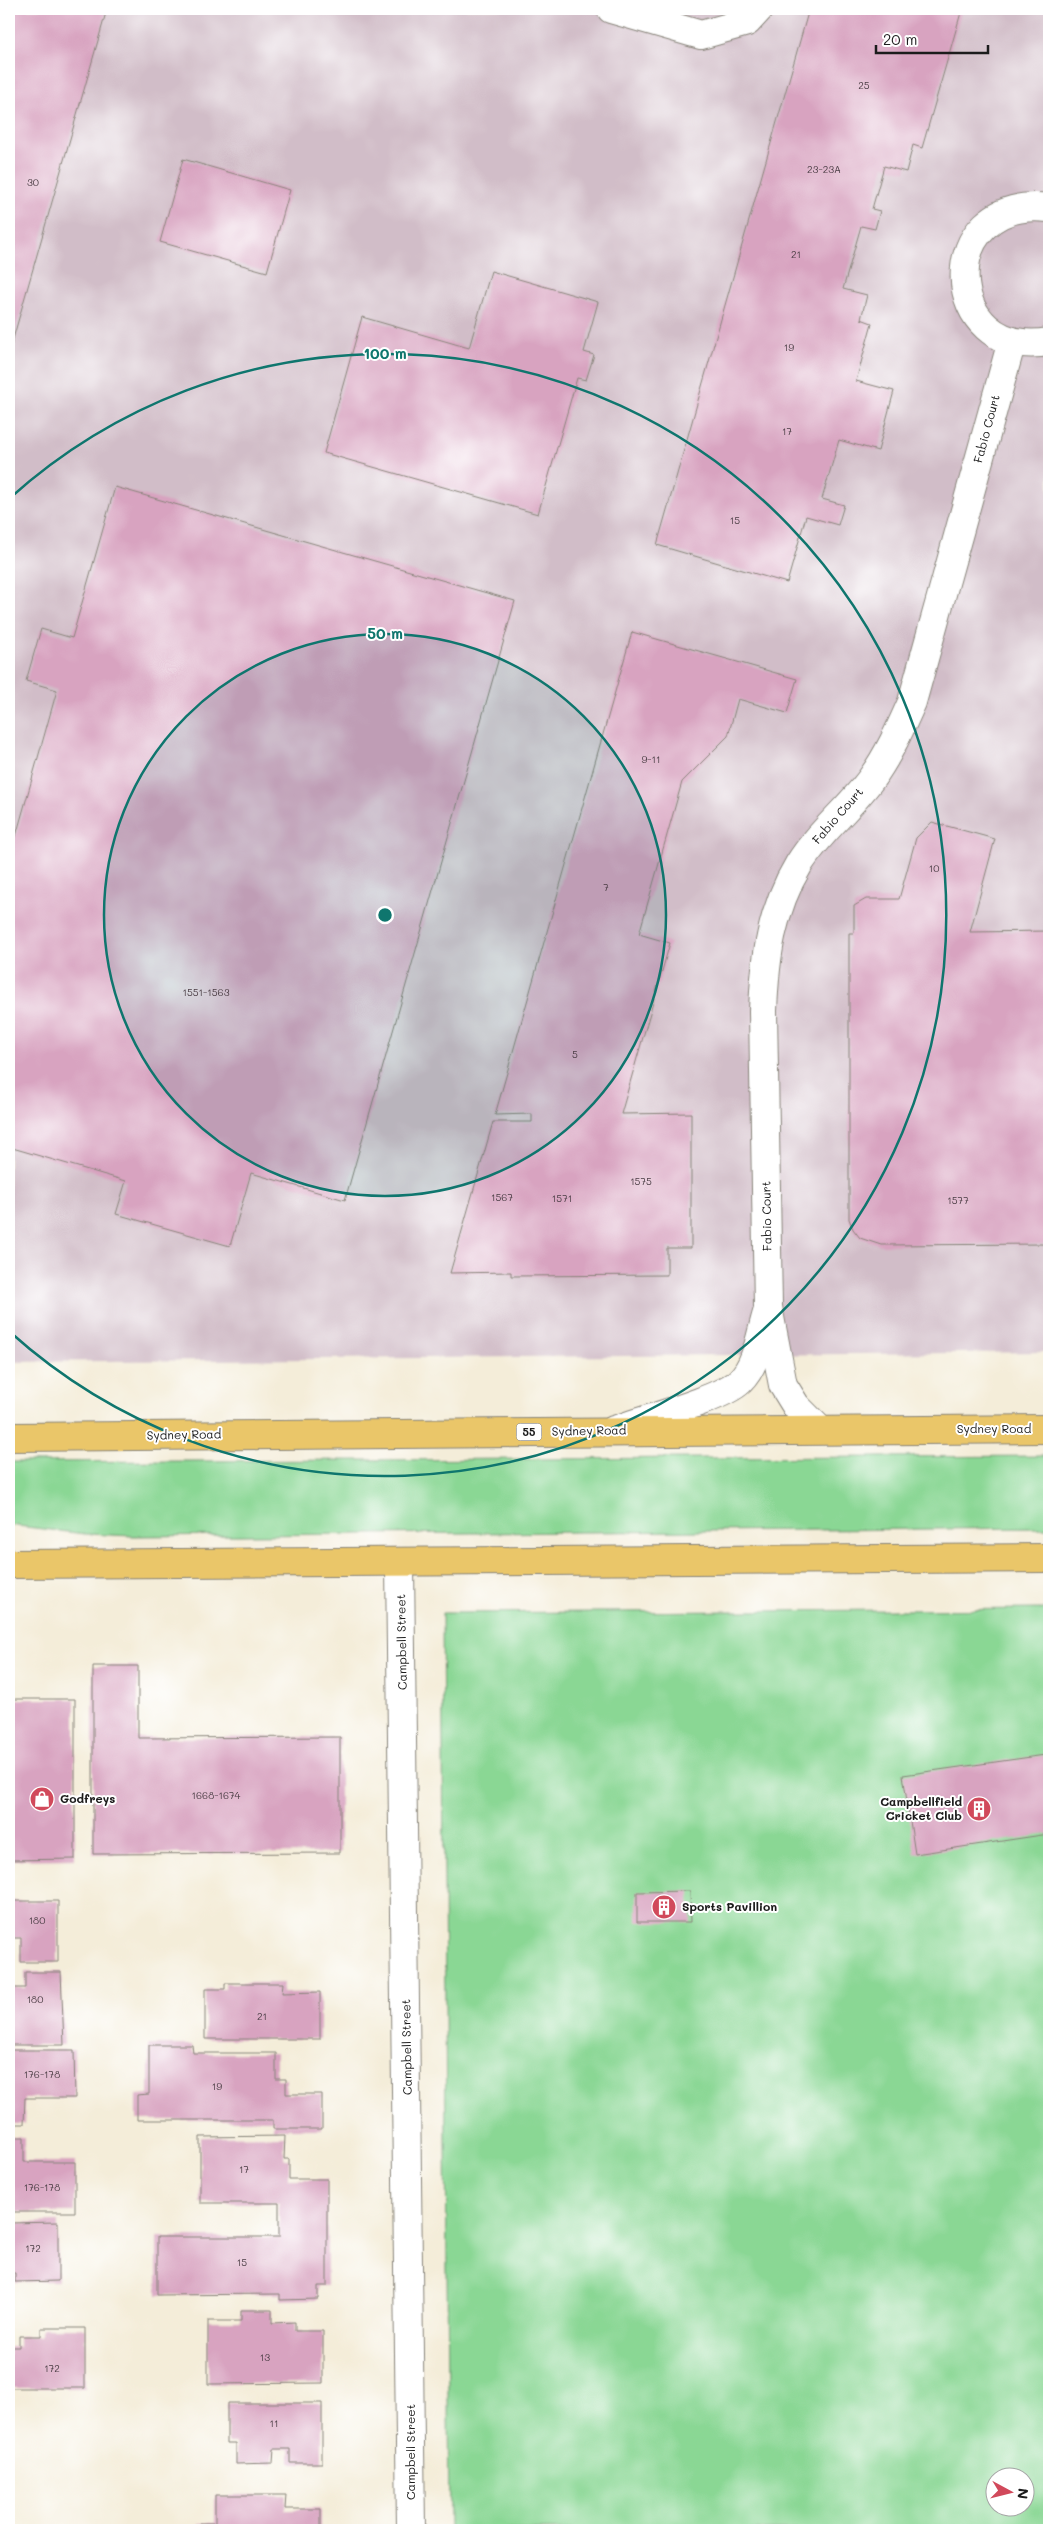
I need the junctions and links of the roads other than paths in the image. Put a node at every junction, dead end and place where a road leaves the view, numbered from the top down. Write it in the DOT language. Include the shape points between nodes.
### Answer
graph roads {
  1 [pos="611,9"];
  2 [pos="759,9"];
  3 [pos="1049,208"];
  4 [pos="1012,341"];
  5 [pos="1049,342"];
  6 [pos="768,1307"];
  7 [pos="819,1429"];
  8 [pos="1049,1429"];
  9 [pos="611,1431"];
  10 [pos="9,1437"];
  11 [pos="1049,1558"];
  12 [pos="400,1563"];
  13 [pos="9,1564"];
  14 [pos="412,2530"];
  1 -- 2 [label="street" via="701,35 747,22"];
  3 -- 4 [label="street" via="1029,206 1006,212 985,224 971,244 964,266 965,290 974,312 990,330"];
  4 -- 5 [label="street"];
  4 -- 6 [label="street, Fabio Court" via="912,702 871,780 821,834 799,865 779,906 769,938 763,1011"];
  6 -- 7 [label="street, Fabio Court" via="783,1384 796,1406"];
  6 -- 9 [label="street, Fabio Court" via="753,1363 740,1381 721,1393"];
  7 -- 8 [label="highway, Sydney Road / 55"];
  7 -- 9 [label="highway, Sydney Road / 55"];
  9 -- 10 [label="highway, Sydney Road / 55"];
  11 -- 12 [label="highway"];
  12 -- 13 [label="highway"];
  12 -- 14 [label="street, Campbell Street"];
}
